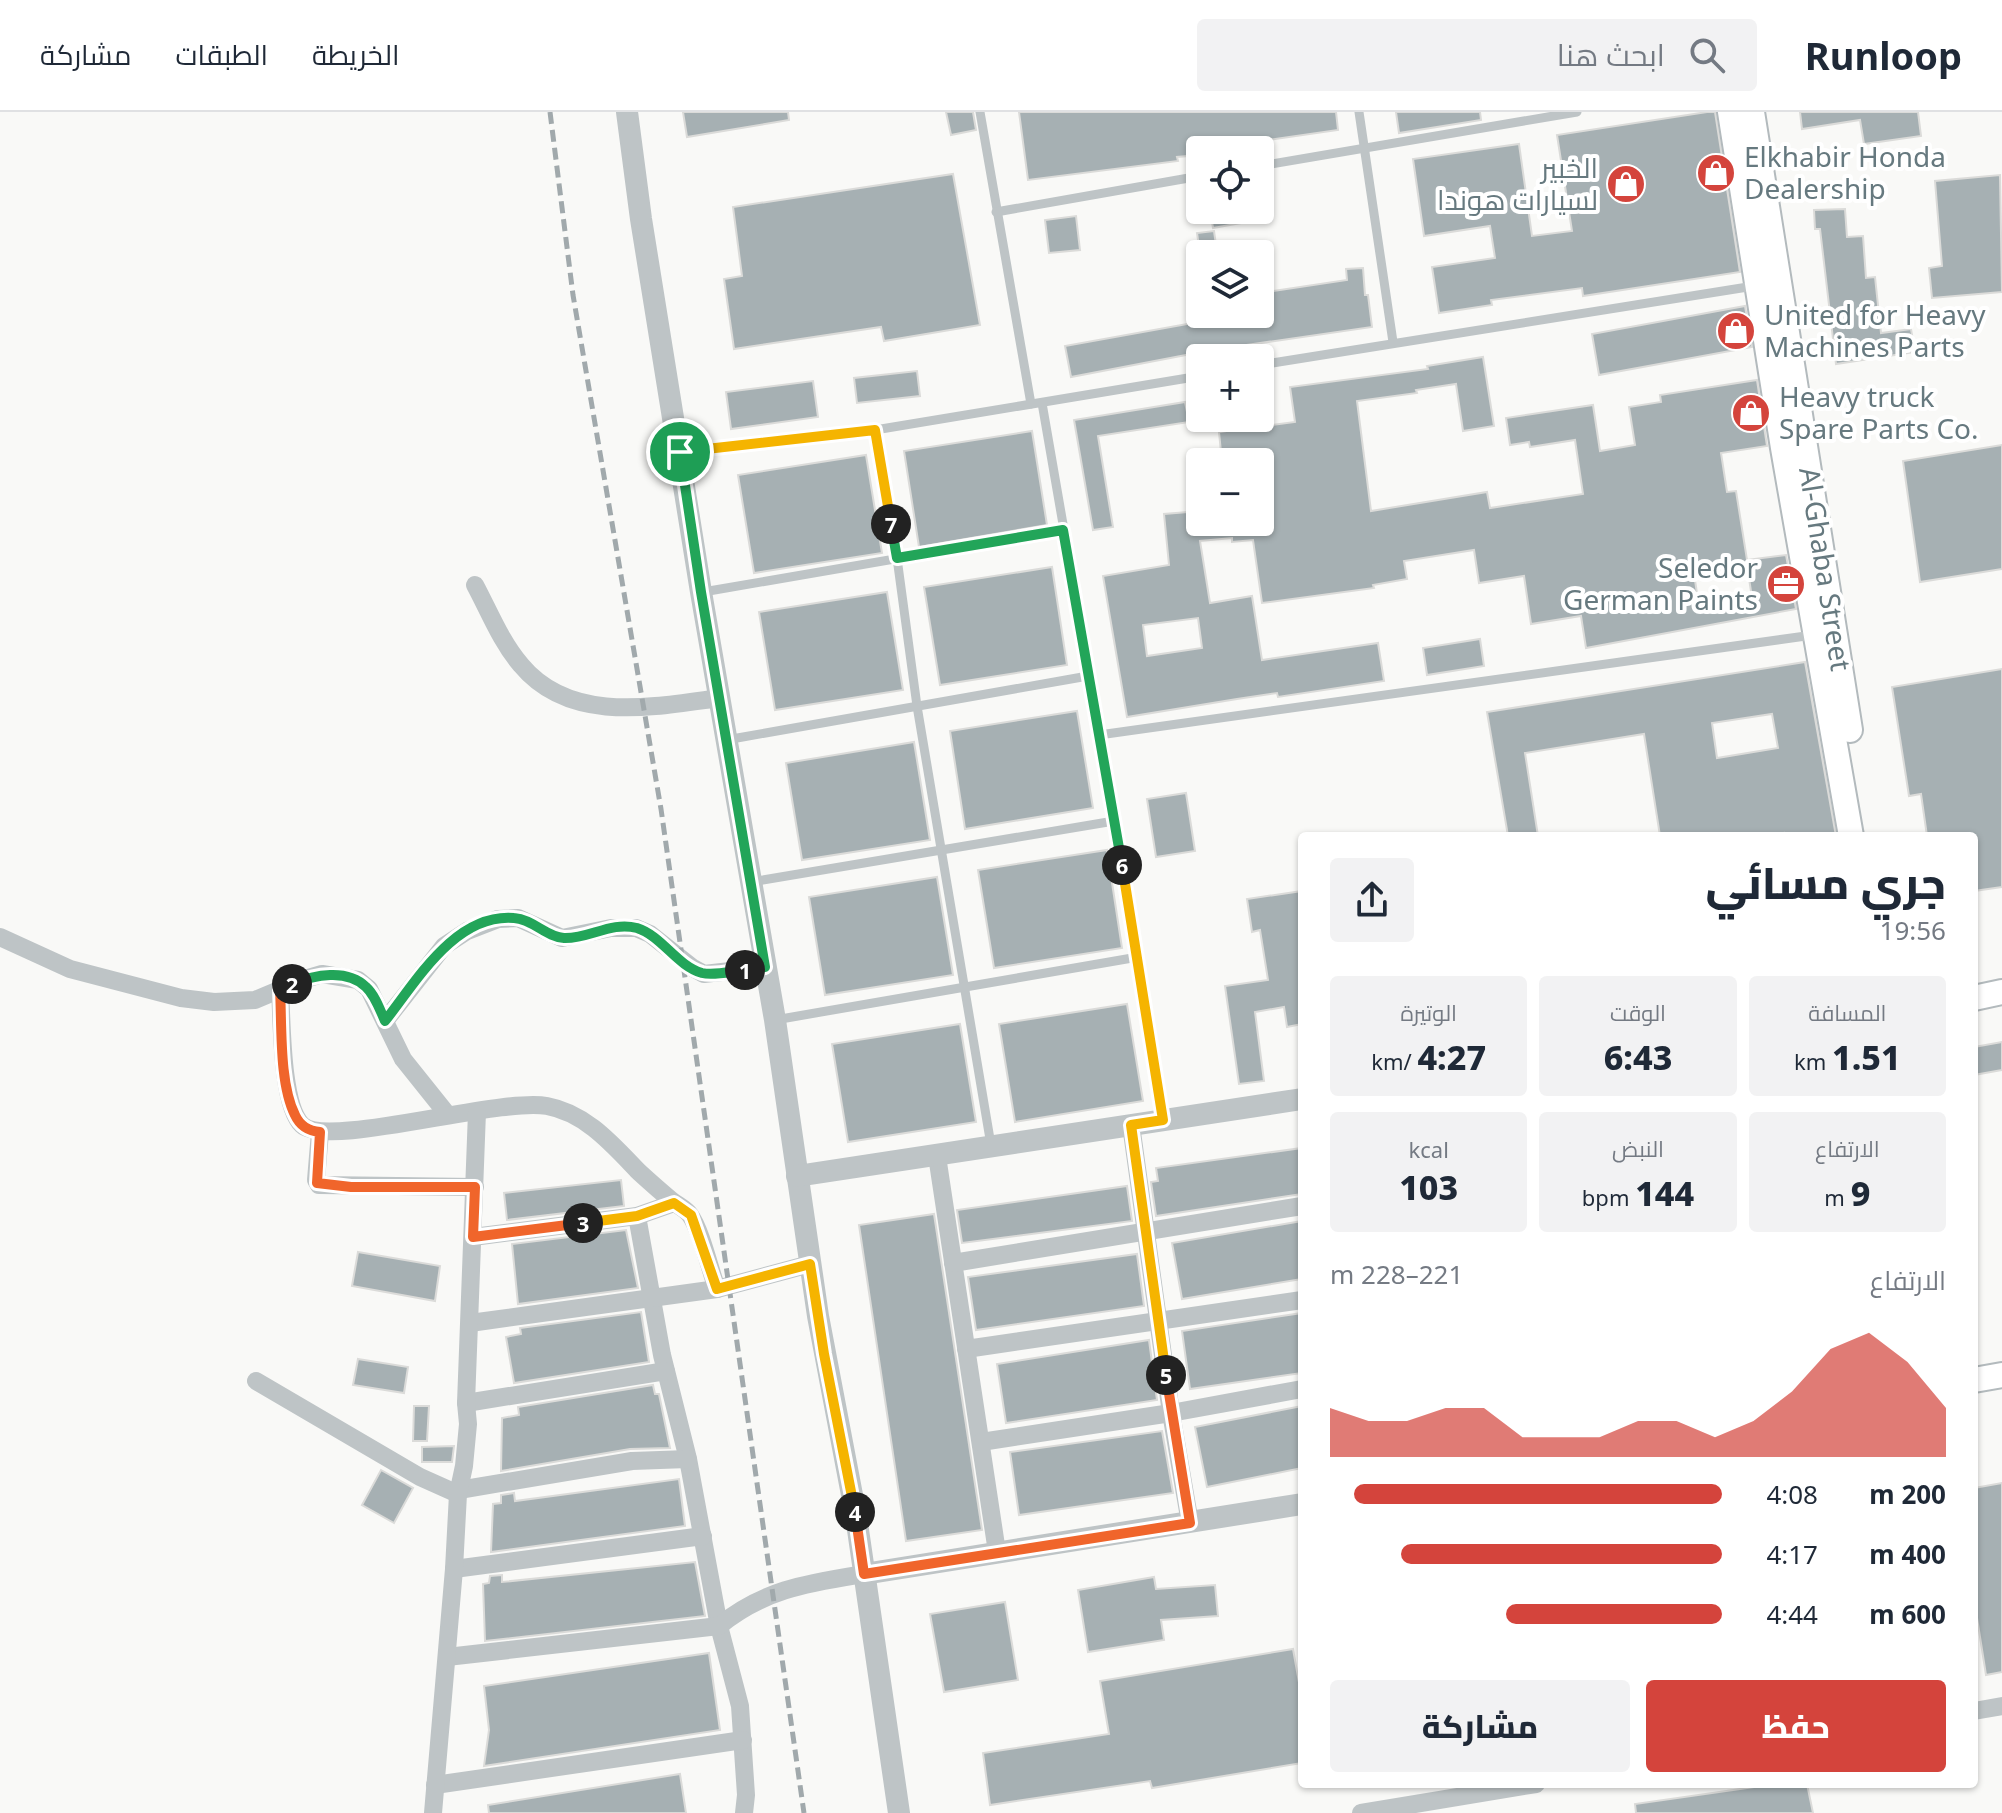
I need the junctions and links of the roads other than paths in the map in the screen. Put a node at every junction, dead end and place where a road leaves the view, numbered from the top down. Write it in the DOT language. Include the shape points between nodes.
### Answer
graph roads {
  1 [pos="627,112"];
  2 [pos="980,112"];
  3 [pos="1359,112"];
  4 [pos="1577,112"];
  5 [pos="1730,112"];
  6 [pos="1752,112"];
  7 [pos="1364,148"];
  8 [pos="1274,164"];
  9 [pos="1186,178"];
  10 [pos="996,212"];
  11 [pos="1758,285"];
  12 [pos="1393,342"];
  13 [pos="1274,363"];
  14 [pos="1186,378"];
  15 [pos="1042,403"];
  16 [pos="1031,404"];
  17 [pos="875,430"];
  18 [pos="680,452"];
  19 [pos="1063,530"];
  20 [pos="897,558"];
  21 [pos="475,585"];
  22 [pos="701,592"];
  23 [pos="1816,635"];
  24 [pos="1088,676"];
  25 [pos="719,698"];
  26 [pos="917,706"];
  27 [pos="1099,735"];
  28 [pos="726,740"];
  29 [pos="1114,821"];
  30 [pos="1850,832"];
  31 [pos="1866,832"];
  32 [pos="942,852"];
  33 [pos="751,882"];
  34 [pos="0,937"];
  35 [pos="1138,957"];
  36 [pos="765,967"];
  37 [pos="964,986"];
  38 [pos="280,989"];
  39 [pos="2002,992"];
  40 [pos="1978,997"];
  41 [pos="775,1020"];
  42 [pos="385,1021"];
  43 [pos="1298,1100"];
  44 [pos="477,1112"];
  45 [pos="447,1114"];
  46 [pos="1163,1120"];
  47 [pos="1131,1125"];
  48 [pos="320,1132"];
  49 [pos="992,1148"];
  50 [pos="937,1156"];
  51 [pos="797,1176"];
  52 [pos="475,1187"];
  53 [pos="674,1203"];
  54 [pos="1298,1207"];
  55 [pos="637,1216"];
  56 [pos="1147,1232"];
  57 [pos="473,1237"];
  58 [pos="953,1263"];
  59 [pos="810,1264"];
  60 [pos="717,1289"];
  61 [pos="652,1300"];
  62 [pos="1298,1301"];
  63 [pos="470,1323"];
  64 [pos="1159,1323"];
  65 [pos="966,1349"];
  66 [pos="666,1371"];
  67 [pos="2002,1375"];
  68 [pos="1978,1379"];
  69 [pos="256,1381"];
  70 [pos="1298,1390"];
  71 [pos="466,1403"];
  72 [pos="1171,1413"];
  73 [pos="981,1442"];
  74 [pos="688,1459"];
  75 [pos="458,1492"];
  76 [pos="1298,1505"];
  77 [pos="1190,1523"];
  78 [pos="703,1536"];
  79 [pos="997,1552"];
  80 [pos="454,1569"];
  81 [pos="864,1574"];
  82 [pos="719,1626"];
  83 [pos="447,1657"];
  84 [pos="2002,1706"];
  85 [pos="1978,1710"];
  86 [pos="743,1740"];
  87 [pos="435,1785"];
  88 [pos="1512,1788"];
  89 [pos="433,1813"];
  90 [pos="744,1813"];
  91 [pos="899,1813"];
  92 [pos="1361,1813"];
  1 -- 18 [label="street"];
  2 -- 10 [label="lane"];
  3 -- 7 [label="lane"];
  4 -- 7 [label="lane"];
  5 -- 11 [label="main road, Al-Ghaba Street"];
  6 -- 31 [label="main road, Al-Ghaba Street"];
  7 -- 8 [label="lane"];
  7 -- 12 [label="lane"];
  9 -- 10 [label="lane"];
  10 -- 16 [label="lane"];
  11 -- 12 [label="lane"];
  11 -- 23 [label="main road, Al-Ghaba Street"];
  12 -- 13 [label="lane"];
  14 -- 15 [label="lane"];
  15 -- 16 [label="lane"];
  15 -- 19 [label="lane"];
  16 -- 17 [label="lane"];
  17 -- 18 [label="lane"];
  17 -- 20 [label="lane"];
  18 -- 22 [label="street"];
  19 -- 20 [label="lane"];
  19 -- 24 [label="lane"];
  20 -- 22 [label="lane"];
  20 -- 26 [label="lane"];
  21 -- 25 [label="street" via="519,663 557,694 575,702 632,708"];
  22 -- 25 [label="street"];
  23 -- 27 [label="lane"];
  23 -- 30 [label="main road, Al-Ghaba Street"];
  24 -- 26 [label="lane"];
  24 -- 27 [label="lane"];
  25 -- 28 [label="street"];
  26 -- 28 [label="lane"];
  26 -- 32 [label="lane"];
  27 -- 29 [label="lane"];
  28 -- 33 [label="street"];
  29 -- 32 [label="lane"];
  29 -- 35 [label="lane"];
  32 -- 33 [label="lane"];
  32 -- 37 [label="lane"];
  33 -- 36 [label="street"];
  34 -- 38 [label="street" via="70,969 181,998 234,1003"];
  35 -- 37 [label="lane"];
  35 -- 46 [label="lane"];
  36 -- 41 [label="street"];
  36 -- 42 [label="street" via="704,974 636,928 562,938 518,918 498,919 444,946"];
  37 -- 41 [label="lane"];
  37 -- 49 [label="lane"];
  38 -- 42 [label="street" via="322,974 358,980 369,989"];
  38 -- 48 [label="street" via="288,1095 300,1123"];
  39 -- 40 [label="main road"];
  41 -- 51 [label="street"];
  42 -- 45 [label="street" via="403,1059"];
  43 -- 46 [label="street"];
  44 -- 45 [label="street"];
  44 -- 52 [label="street"];
  44 -- 53 [label="street" via="531,1104 568,1113 605,1138"];
  45 -- 48 [label="street"];
  46 -- 47 [label="street"];
  47 -- 49 [label="street"];
  47 -- 56 [label="street"];
  48 -- 52 [label="street" via="319,1185"];
  49 -- 50 [label="street"];
  50 -- 51 [label="street"];
  50 -- 58 [label="street"];
  51 -- 59 [label="street"];
  52 -- 57 [label="street"];
  53 -- 55 [label="street"];
  53 -- 60 [label="street" via="691,1215"];
  54 -- 56 [label="street"];
  55 -- 57 [label="street"];
  55 -- 61 [label="street"];
  56 -- 58 [label="street"];
  56 -- 64 [label="street"];
  57 -- 63 [label="street"];
  58 -- 65 [label="street"];
  59 -- 60 [label="street"];
  59 -- 81 [label="street"];
  60 -- 61 [label="street"];
  61 -- 63 [label="street"];
  61 -- 66 [label="street"];
  62 -- 64 [label="street"];
  63 -- 71 [label="street"];
  64 -- 65 [label="street"];
  64 -- 72 [label="street"];
  65 -- 73 [label="street"];
  66 -- 71 [label="street"];
  66 -- 74 [label="street"];
  67 -- 68 [label="main road"];
  69 -- 75 [label="street" via="420,1477"];
  70 -- 72 [label="street"];
  71 -- 75 [label="street"];
  72 -- 73 [label="street"];
  72 -- 77 [label="street"];
  73 -- 79 [label="street"];
  74 -- 75 [label="street" via="632,1461"];
  74 -- 78 [label="street"];
  75 -- 80 [label="street"];
  76 -- 77 [label="street"];
  77 -- 79 [label="street"];
  78 -- 80 [label="street"];
  78 -- 82 [label="street"];
  79 -- 81 [label="street"];
  80 -- 83 [label="street"];
  81 -- 82 [label="street" via="774,1593"];
  81 -- 91 [label="street"];
  82 -- 83 [label="street"];
  82 -- 86 [label="street" via="740,1706"];
  83 -- 87 [label="street"];
  84 -- 85 [label="street"];
  86 -- 87 [label="street"];
  86 -- 90 [label="street"];
  87 -- 89 [label="street"];
  88 -- 92 [label="street"];
}
